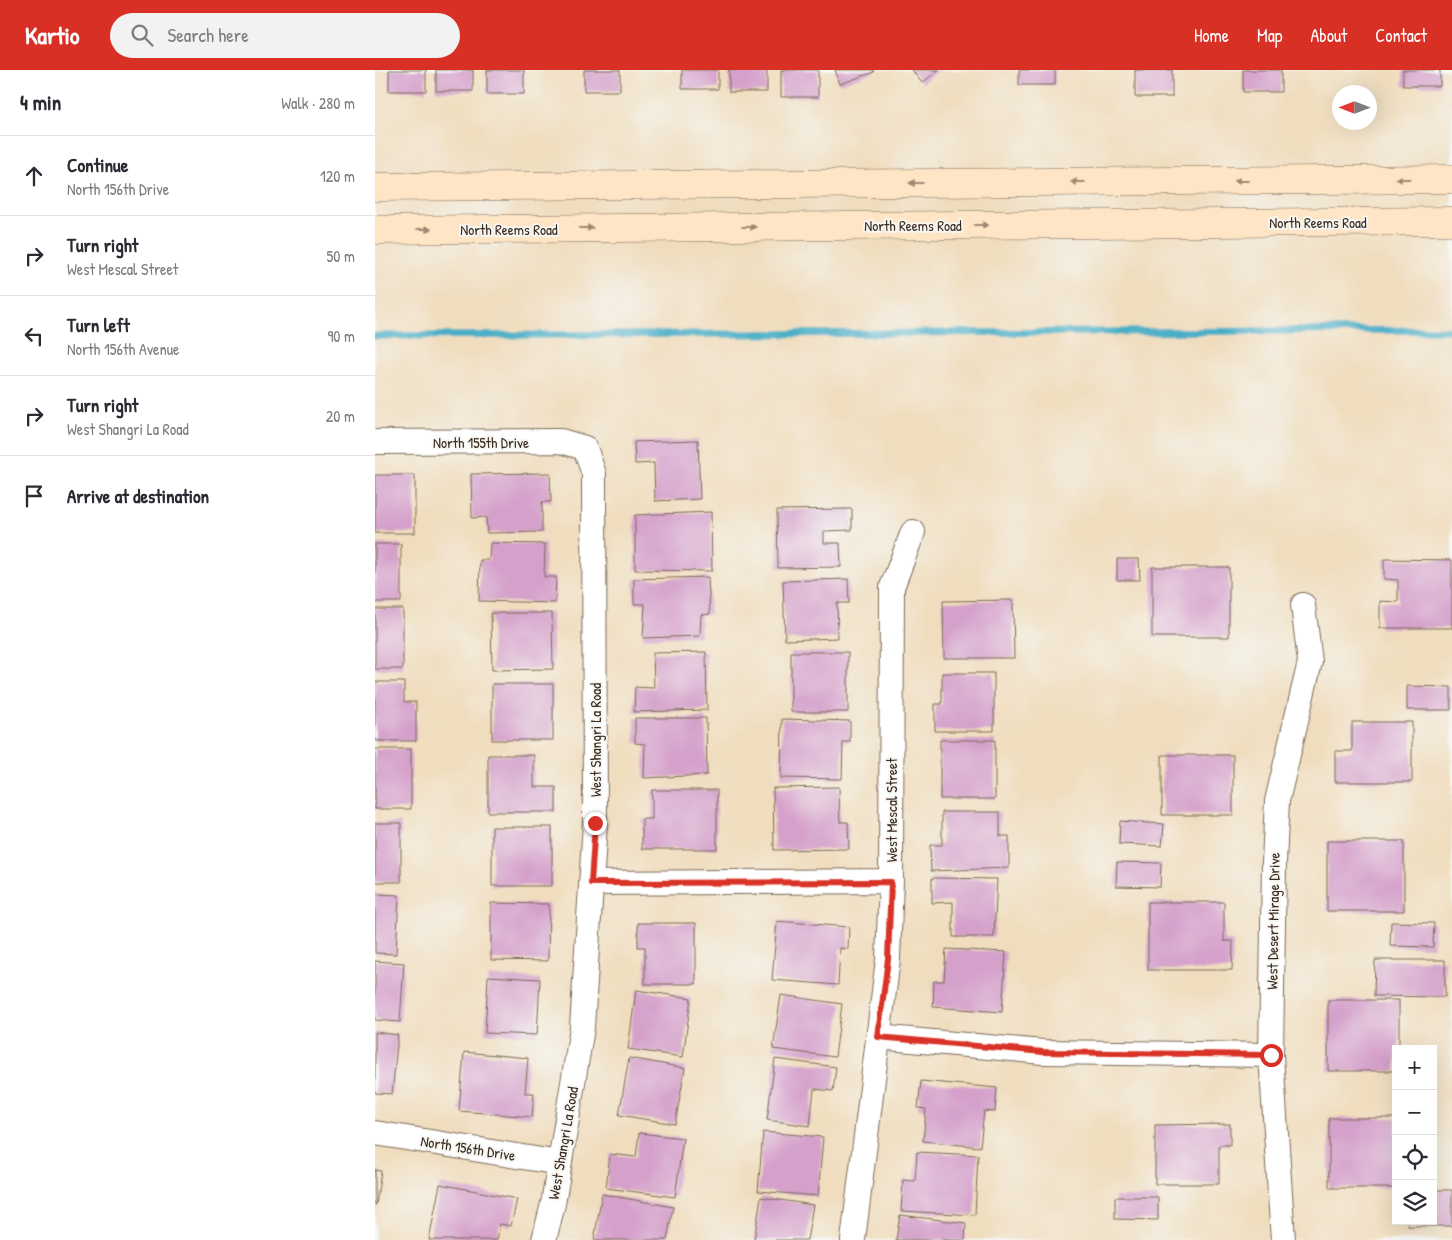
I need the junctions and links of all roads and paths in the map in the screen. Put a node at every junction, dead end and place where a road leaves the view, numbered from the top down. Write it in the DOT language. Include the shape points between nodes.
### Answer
graph roads {
  1 [pos="1452,179"];
  2 [pos="375,187"];
  3 [pos="1452,221"];
  4 [pos="375,230"];
  5 [pos="375,442"];
  6 [pos="585,448"];
  7 [pos="913,532"];
  8 [pos="1303,605"];
  9 [pos="891,882"];
  10 [pos="591,883"];
  11 [pos="878,1037"];
  12 [pos="1271,1055"];
  13 [pos="375,1133"];
  14 [pos="560,1163"];
  15 [pos="544,1240"];
  16 [pos="853,1240"];
  17 [pos="1283,1240"];
  1 -- 2 [label="main road, one-way"];
  4 -- 3 [label="main road, North Reems Road, one-way"];
  5 -- 6 [label="street, North 155th Drive" via="561,441"];
  6 -- 10 [label="street, West Shangri La Road" via="594,474 595,823"];
  7 -- 9 [label="street, West Mescal Street" via="892,587"];
  8 -- 12 [label="street, West Desert Mirage Drive" via="1310,662 1277,800"];
  9 -- 10 [label="street"];
  9 -- 11 [label="street, West Mescal Street" via="888,959"];
  10 -- 14 [label="street, West Shangri La Road" via="582,1028"];
  11 -- 12 [label="street" via="1043,1052"];
  11 -- 16 [label="street, West Mescal Street"];
  12 -- 17 [label="street, West Desert Mirage Drive"];
  13 -- 14 [label="street, North 156th Drive"];
  14 -- 15 [label="street, West Shangri La Road"];
}
